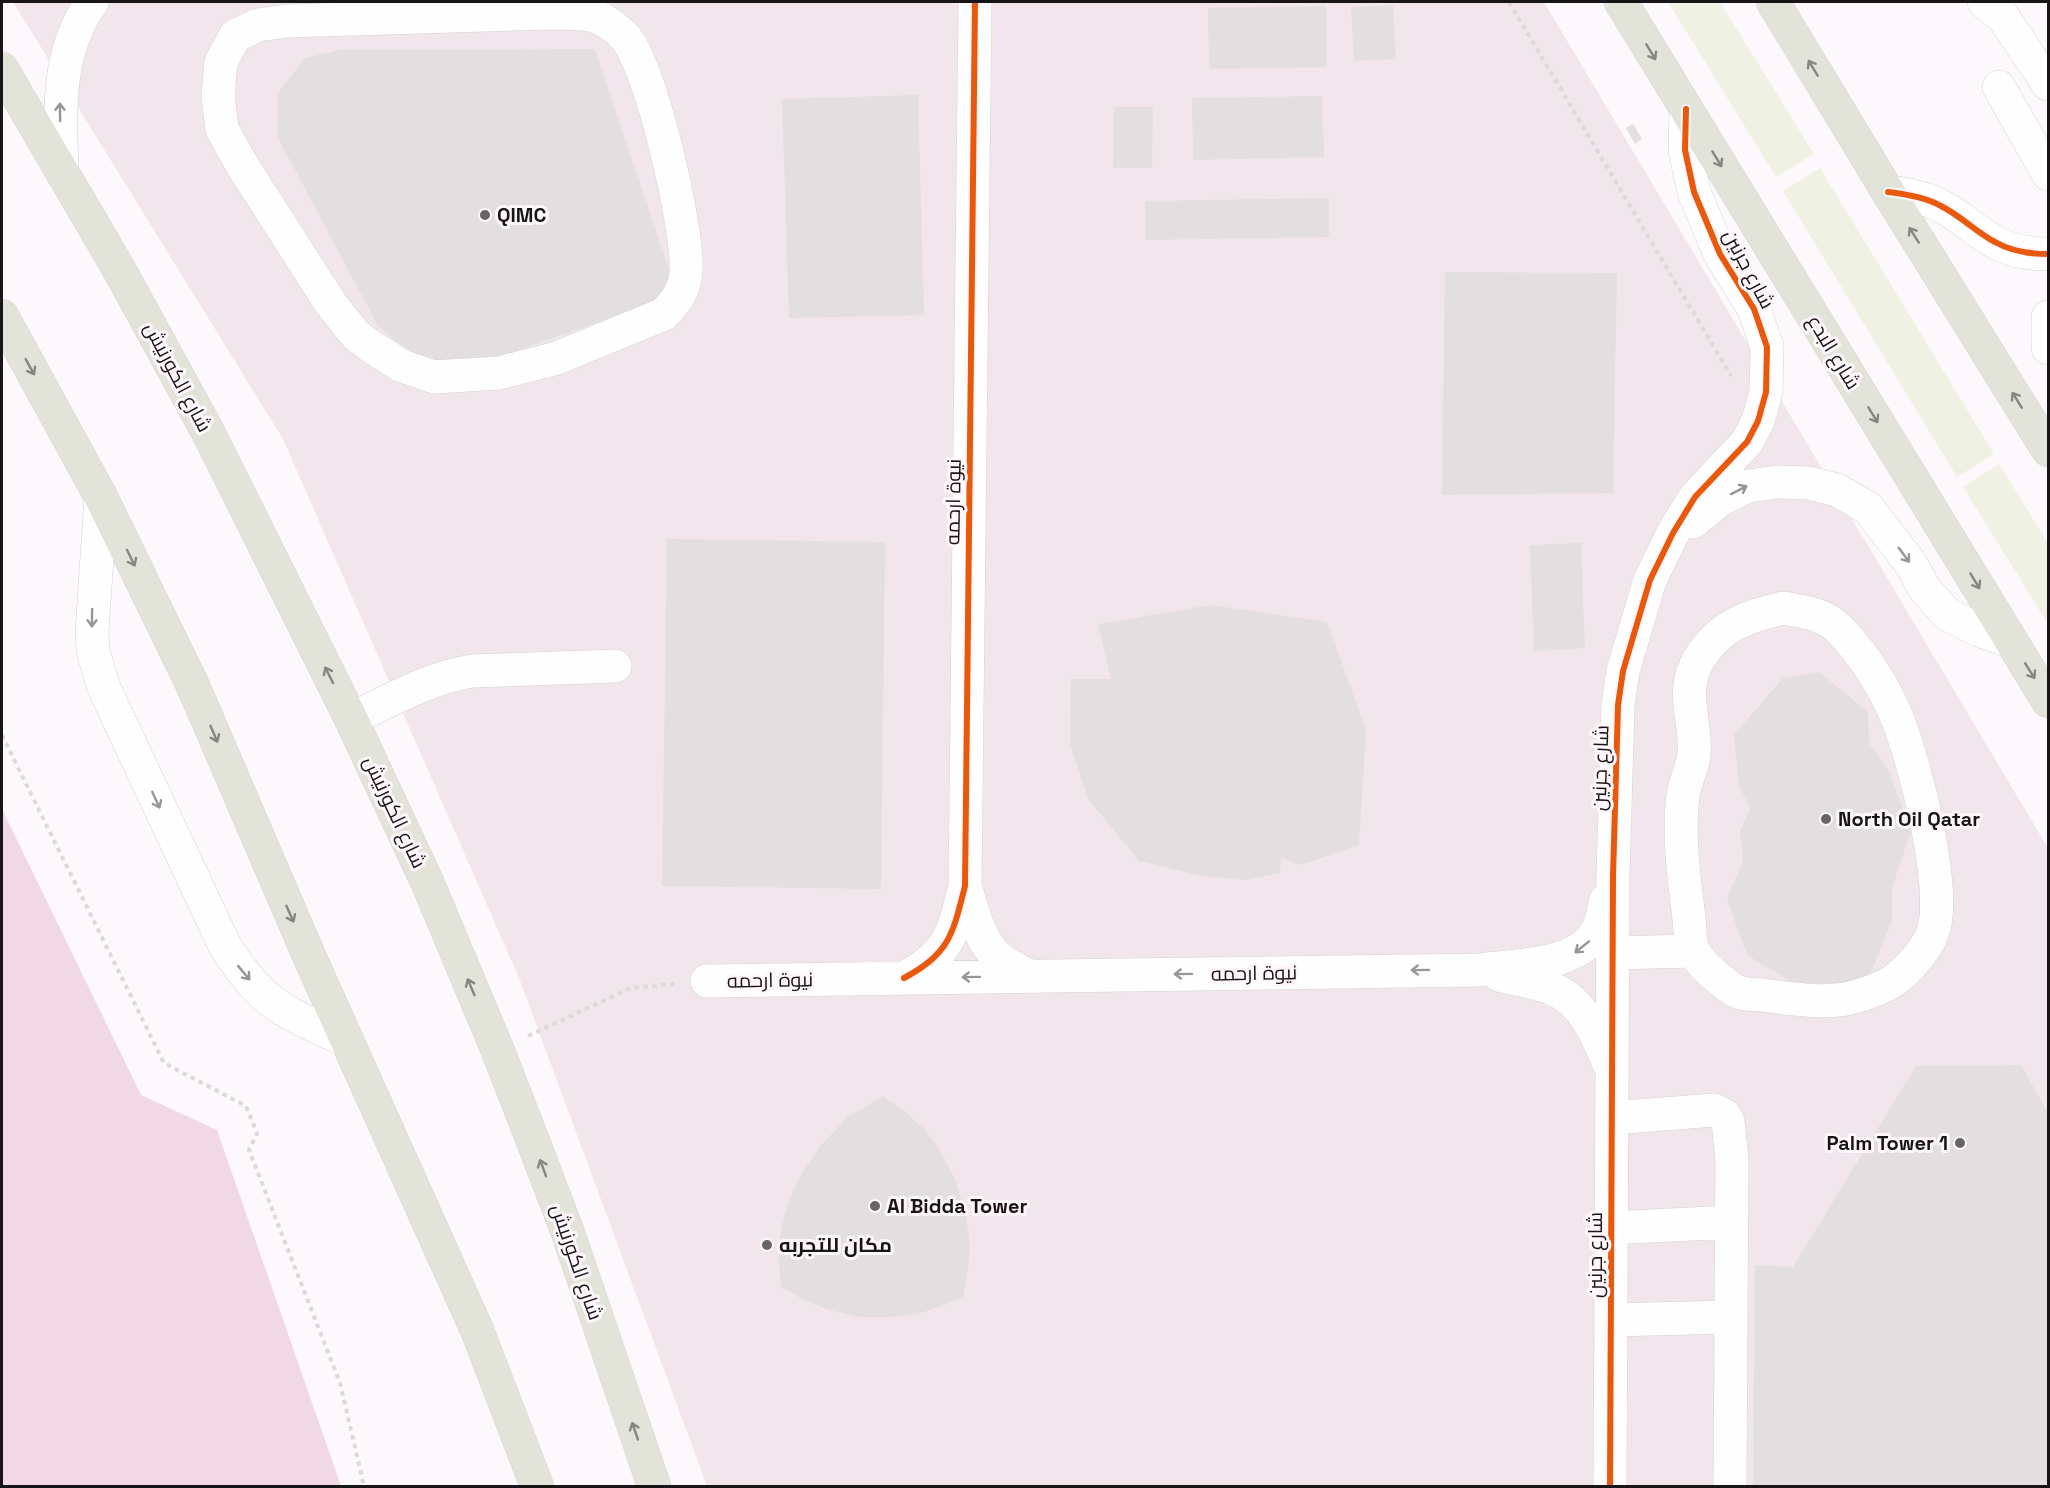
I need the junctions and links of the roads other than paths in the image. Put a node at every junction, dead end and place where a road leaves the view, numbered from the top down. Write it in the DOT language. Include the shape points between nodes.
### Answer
graph roads {
  1 [pos="92,2"];
  2 [pos="952,2"];
  3 [pos="975,2"];
  4 [pos="1621,2"];
  5 [pos="1773,2"];
  6 [pos="1984,2"];
  7 [pos="552,7"];
  8 [pos="975,49"];
  9 [pos="2,69"];
  10 [pos="2049,84"];
  11 [pos="1686,109"];
  12 [pos="2049,139"];
  13 [pos="62,171"];
  14 [pos="2049,174"];
  15 [pos="1888,192"];
  16 [pos="2049,254"];
  17 [pos="2,316"];
  18 [pos="2049,317"];
  19 [pos="2049,348"];
  20 [pos="2049,450"];
  21 [pos="101,497"];
  22 [pos="1673,533"];
  23 [pos="2012,642"];
  24 [pos="615,666"];
  25 [pos="2049,701"];
  26 [pos="351,719"];
  27 [pos="1613,876"];
  28 [pos="965,886"];
  29 [pos="1694,951"];
  30 [pos="1612,953"];
  31 [pos="1479,970"];
  32 [pos="1029,976"];
  33 [pos="904,978"];
  34 [pos="707,981"];
  35 [pos="348,1041"];
  36 [pos="1612,1072"];
  37 [pos="1612,1118"];
  38 [pos="1731,1222"];
  39 [pos="1611,1228"];
  40 [pos="1731,1317"];
  41 [pos="1611,1320"];
  42 [pos="537,1486"];
  43 [pos="654,1486"];
  44 [pos="1610,1486"];
  45 [pos="1730,1486"];
  13 -- 1 [label="street, شارع الكورنيش, one-way" via="60,104 66,61 80,19"];
  2 -- 8 [label="street"];
  3 -- 8 [label="street, نيوة ارحمه"];
  4 -- 11 [label="main road, شارع البدع, one-way"];
  15 -- 5 [label="main road, one-way"];
  6 -- 10 [label="street" via="2003,17"];
  7 -- 7 [label="street" via="601,17 625,36 641,66 670,164 680,216 686,270 683,290 664,314 557,358 499,373 434,377 415,372 356,335 331,304 242,165 222,129 218,96 220,62 235,36 268,23"];
  8 -- 28 [label="street, نيوة ارحمه"];
  9 -- 13 [label="main road, شارع الكورنيش"];
  11 -- 22 [label="street, شارع جرنين" via="1685,150 1694,192 1720,254 1754,309 1767,347 1766,392 1747,442 1695,497"];
  11 -- 23 [label="main road, شارع البدع, one-way"];
  12 -- 14 [label="street" via="2006,83"];
  26 -- 13 [label="main road, شارع الكورنيش, one-way" via="208,432"];
  15 -- 16 [label="street" via="1940,205 2006,247"];
  20 -- 15 [label="main road, one-way"];
  17 -- 21 [label="main road, one-way"];
  18 -- 19 [label="street"];
  21 -- 35 [label="main road, one-way" via="193,686"];
  21 -- 35 [label="street, one-way" via="92,632 93,651 104,688 236,964 281,1008"];
  22 -- 23 [label="street, one-way" via="1720,500 1748,486 1809,483 1837,490 1868,508 1947,614"];
  22 -- 27 [label="street, شارع جرنين" via="1650,580 1623,671 1618,705"];
  23 -- 25 [label="main road, شارع البدع, one-way"];
  24 -- 26 [label="street" via="454,674 419,686"];
  43 -- 26 [label="main road, شارع الكورنيش, one-way" via="568,1233 498,1051 428,884"];
  27 -- 30 [label="street, شارع جرنين"];
  27 -- 31 [label="street, نيوة ارحمه, one-way" via="1597,931 1582,950 1557,960"];
  28 -- 32 [label="street, نيوة ارحمه" via="981,935 991,951"];
  28 -- 33 [label="street, نيوة ارحمه" via="956,921 943,949 923,969"];
  29 -- 29 [label="street" via="1718,980 1739,993 1790,999 1856,997 1896,979 1929,943 1936,923 1935,869 1907,743 1890,703 1865,661 1836,626 1809,611 1783,608 1734,624 1711,642 1692,679 1688,703 1694,755 1684,793 1681,840"];
  29 -- 30 [label="street"];
  30 -- 36 [label="street, شارع جرنين"];
  31 -- 32 [label="street, نيوة ارحمه, one-way"];
  31 -- 36 [label="street, نيوة ارحمه" via="1546,986 1576,1004 1597,1035"];
  32 -- 33 [label="street, نيوة ارحمه, one-way"];
  33 -- 34 [label="street, نيوة ارحمه"];
  35 -- 42 [label="main road" via="477,1330"];
  36 -- 37 [label="street, شارع جرنين"];
  37 -- 38 [label="street" via="1714,1110 1724,1115 1732,1160"];
  37 -- 39 [label="street, شارع جرنين"];
  38 -- 39 [label="street"];
  38 -- 40 [label="street"];
  39 -- 41 [label="street, شارع جرنين"];
  40 -- 41 [label="street"];
  40 -- 45 [label="street"];
  41 -- 44 [label="street, شارع جرنين"];
}
